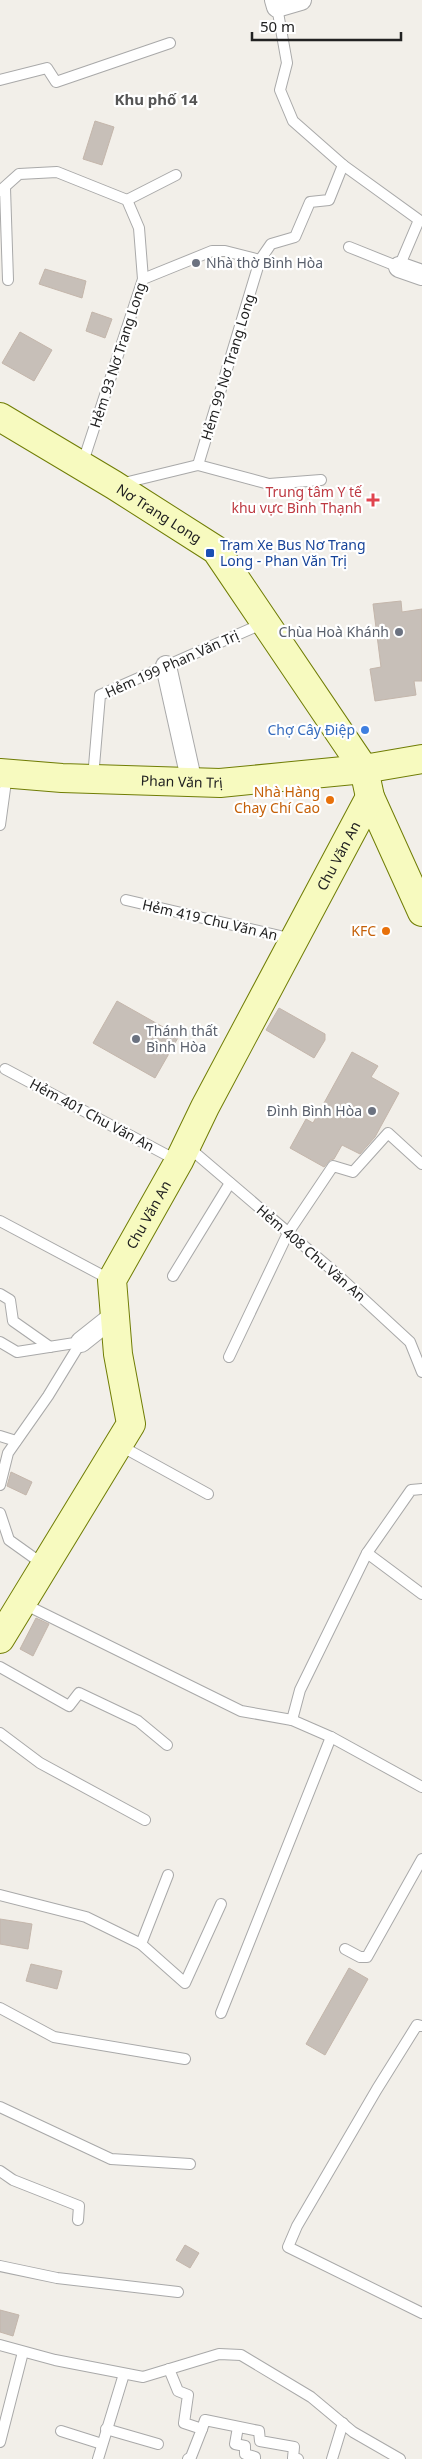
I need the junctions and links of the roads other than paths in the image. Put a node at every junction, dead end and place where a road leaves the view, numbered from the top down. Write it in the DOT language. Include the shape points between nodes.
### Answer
graph roads {
  1 [pos="301,0"];
  2 [pos="276,4"];
  3 [pos="170,43"];
  4 [pos="0,80"];
  5 [pos="343,165"];
  6 [pos="176,175"];
  7 [pos="2,190"];
  8 [pos="127,200"];
  9 [pos="349,247"];
  10 [pos="260,260"];
  11 [pos="399,267"];
  12 [pos="422,275"];
  13 [pos="143,279"];
  14 [pos="8,280"];
  15 [pos="0,420"];
  16 [pos="198,465"];
  17 [pos="82,466"];
  18 [pos="321,480"];
  19 [pos="114,485"];
  20 [pos="266,622"];
  21 [pos="166,666"];
  22 [pos="422,758"];
  23 [pos="364,769"];
  24 [pos="3,773"];
  25 [pos="92,779"];
  26 [pos="192,783"];
  27 [pos="370,797"];
  28 [pos="0,825"];
  29 [pos="126,900"];
  30 [pos="422,912"];
  31 [pos="294,939"];
  32 [pos="5,1069"];
  33 [pos="183,1154"];
  34 [pos="422,1164"];
  35 [pos="230,1184"];
  36 [pos="0,1221"];
  37 [pos="288,1233"];
  38 [pos="173,1276"];
  39 [pos="112,1280"];
  40 [pos="0,1294"];
  41 [pos="115,1315"];
  42 [pos="0,1342"];
  43 [pos="81,1342"];
  44 [pos="50,1347"];
  45 [pos="229,1358"];
  46 [pos="422,1372"];
  47 [pos="0,1436"];
  48 [pos="16,1441"];
  49 [pos="118,1444"];
  50 [pos="0,1485"];
  51 [pos="422,1489"];
  52 [pos="208,1494"];
  53 [pos="0,1513"];
  54 [pos="367,1553"];
  55 [pos="45,1566"];
  56 [pos="422,1594"];
  57 [pos="14,1611"];
  58 [pos="0,1639"];
  59 [pos="0,1667"];
  60 [pos="292,1720"];
  61 [pos="0,1733"];
  62 [pos="331,1737"];
  63 [pos="167,1745"];
  64 [pos="422,1787"];
  65 [pos="145,1820"];
  66 [pos="422,1860"];
  67 [pos="168,1875"];
  68 [pos="0,1895"];
  69 [pos="222,1904"];
  70 [pos="141,1944"];
  71 [pos="345,1949"];
  72 [pos="0,2008"];
  73 [pos="221,2013"];
  74 [pos="422,2026"];
  75 [pos="186,2059"];
  76 [pos="0,2106"];
  77 [pos="190,2164"];
  78 [pos="0,2171"];
  79 [pos="78,2220"];
  80 [pos="0,2266"];
  81 [pos="178,2292"];
  82 [pos="422,2313"];
  83 [pos="0,2345"];
  84 [pos="23,2352"];
  85 [pos="170,2369"];
  86 [pos="124,2374"];
  87 [pos="343,2423"];
  88 [pos="238,2427"];
  89 [pos="202,2429"];
  90 [pos="106,2430"];
  91 [pos="61,2431"];
  92 [pos="0,2442"];
  93 [pos="102,2444"];
  94 [pos="158,2444"];
  95 [pos="98,2459"];
  96 [pos="188,2459"];
  97 [pos="255,2459"];
  98 [pos="295,2459"];
  99 [pos="332,2459"];
  100 [pos="400,2459"];
  1 -- 2 [label="street"];
  2 -- 5 [label="lane" via="287,63 280,90 293,121"];
  3 -- 4 [label="lane" via="56,82 46,68"];
  5 -- 10 [label="lane, Hẻm 99 Nơ Trang Long" via="329,200 310,202 295,237 271,244"];
  5 -- 11 [label="lane" via="418,220"];
  6 -- 8 [label="lane"];
  7 -- 8 [label="lane" via="19,174 57,172"];
  7 -- 14 [label="lane"];
  8 -- 13 [label="lane, Hẻm 93 Nơ Trang Long" via="139,228"];
  9 -- 11 [label="lane"];
  10 -- 13 [label="lane" via="212,251"];
  10 -- 16 [label="lane, Hẻm 99 Nơ Trang Long"];
  11 -- 12 [label="street"];
  13 -- 17 [label="lane, Hẻm 93 Nơ Trang Long"];
  15 -- 17 [label="street, Nơ Trang Long"];
  16 -- 18 [label="lane" via="269,484"];
  16 -- 19 [label="lane"];
  17 -- 19 [label="street, Nơ Trang Long"];
  19 -- 20 [label="street, Nơ Trang Long" via="216,550"];
  20 -- 21 [label="lane, Hẻm 199 Phan Văn Trị"];
  20 -- 23 [label="street, Nơ Trang Long"];
  21 -- 25 [label="lane, Hẻm 199 Phan Văn Trị" via="100,695"];
  21 -- 26 [label="street"];
  22 -- 23 [label="street, Phan Văn Trị"];
  23 -- 26 [label="street, Phan Văn Trị"];
  23 -- 27 [label="street, Nơ Trang Long"];
  24 -- 25 [label="street, Phan Văn Trị"];
  24 -- 28 [label="lane"];
  25 -- 26 [label="street, Phan Văn Trị"];
  27 -- 30 [label="street, Nơ Trang Long"];
  27 -- 31 [label="street, Chu Văn An"];
  29 -- 31 [label="lane, Hẻm 419 Chu Văn An"];
  31 -- 33 [label="street, Chu Văn An"];
  32 -- 33 [label="lane, Hẻm 401 Chu Văn An"];
  33 -- 35 [label="lane, Hẻm 408 Chu Văn An"];
  33 -- 39 [label="street, Chu Văn An"];
  34 -- 37 [label="lane" via="388,1133 353,1172 332,1166"];
  35 -- 37 [label="lane, Hẻm 408 Chu Văn An"];
  35 -- 38 [label="lane"];
  36 -- 39 [label="lane"];
  37 -- 45 [label="lane"];
  37 -- 46 [label="lane, Hẻm 408 Chu Văn An" via="410,1342"];
  39 -- 41 [label="street"];
  40 -- 44 [label="lane" via="10,1300 13,1321"];
  41 -- 43 [label="street"];
  41 -- 49 [label="street" via="118,1354 132,1424"];
  42 -- 44 [label="lane" via="17,1352"];
  43 -- 44 [label="lane"];
  43 -- 48 [label="lane"];
  47 -- 48 [label="lane"];
  48 -- 50 [label="lane" via="8,1452"];
  49 -- 52 [label="lane"];
  49 -- 55 [label="street"];
  51 -- 54 [label="lane" via="411,1490"];
  53 -- 55 [label="lane" via="9,1540"];
  54 -- 56 [label="lane"];
  54 -- 60 [label="lane" via="300,1690"];
  55 -- 57 [label="street"];
  57 -- 58 [label="street"];
  57 -- 60 [label="lane" via="241,1710"];
  59 -- 63 [label="lane" via="68,1706 79,1693 138,1721"];
  60 -- 62 [label="lane"];
  61 -- 65 [label="lane" via="40,1764"];
  62 -- 64 [label="lane"];
  62 -- 73 [label="lane"];
  66 -- 71 [label="lane" via="367,1957"];
  67 -- 70 [label="lane"];
  68 -- 70 [label="lane" via="86,1917"];
  69 -- 70 [label="lane" via="184,1983"];
  72 -- 75 [label="lane" via="54,2037"];
  74 -- 82 [label="lane" via="417,2025 377,2088 288,2247"];
  76 -- 77 [label="lane" via="110,2159"];
  78 -- 79 [label="lane" via="12,2180 79,2206"];
  80 -- 81 [label="lane" via="57,2278"];
  83 -- 84 [label="lane"];
  84 -- 86 [label="lane"];
  84 -- 92 [label="lane"];
  85 -- 86 [label="lane" via="143,2377"];
  85 -- 87 [label="lane" via="219,2354 241,2355 311,2396"];
  85 -- 89 [label="lane" via="178,2391 188,2395 184,2422"];
  86 -- 90 [label="lane"];
  87 -- 99 [label="lane"];
  87 -- 100 [label="lane"];
  88 -- 89 [label="lane" via="205,2420"];
  88 -- 97 [label="lane" via="235,2444 245,2446 245,2454"];
  88 -- 98 [label="lane" via="259,2431 260,2441 294,2447"];
  89 -- 96 [label="lane"];
  90 -- 93 [label="lane"];
  90 -- 94 [label="lane"];
  91 -- 93 [label="lane"];
  93 -- 95 [label="lane"];
}
